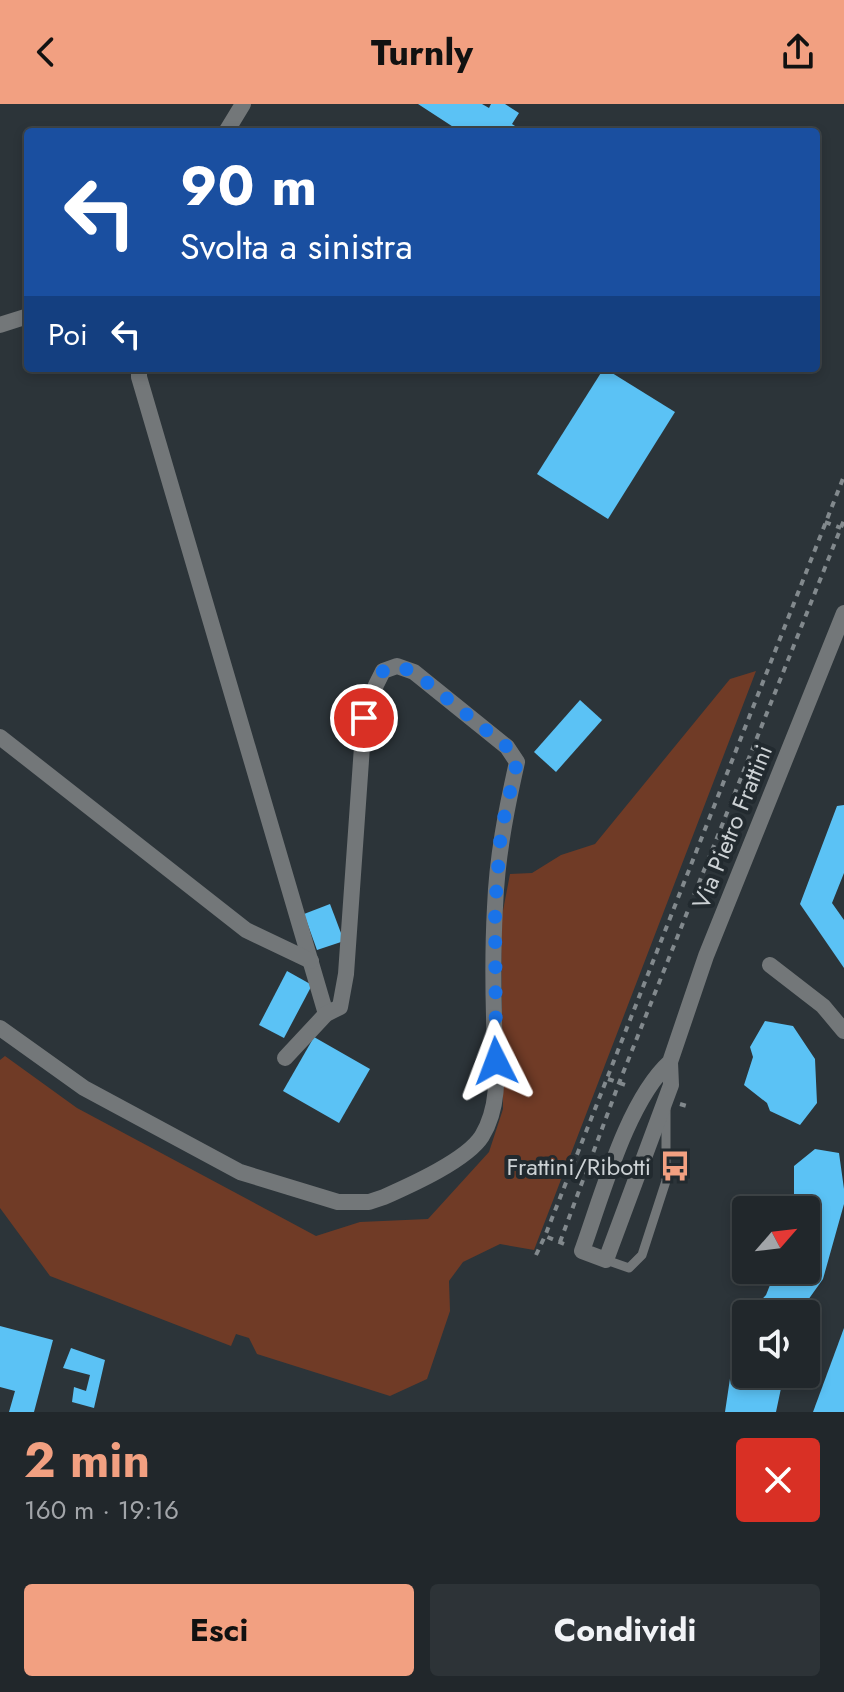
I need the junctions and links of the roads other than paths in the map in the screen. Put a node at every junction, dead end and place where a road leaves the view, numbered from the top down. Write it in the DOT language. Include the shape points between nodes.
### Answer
graph roads {
  1 [pos="243,104"];
  2 [pos="228,128"];
  3 [pos="24,317"];
  4 [pos="0,325"];
  5 [pos="139,372"];
  6 [pos="844,613"];
  7 [pos="0,737"];
  8 [pos="311,961"];
  9 [pos="770,965"];
  10 [pos="326,1014"];
  11 [pos="0,1028"];
  12 [pos="844,1031"];
  13 [pos="285,1058"];
  14 [pos="670,1062"];
  15 [pos="666,1099"];
  16 [pos="606,1260"];
  1 -- 2 [label="street"];
  3 -- 4 [label="street"];
  5 -- 8 [label="street"];
  6 -- 14 [label="street, Via Pietro Frattini" via="706,956"];
  7 -- 8 [label="street" via="246,930"];
  8 -- 10 [label="street"];
  9 -- 12 [label="street" via="823,1006"];
  10 -- 11 [label="street" via="340,1007 346,974 364,718 383,671 397,666 414,672 463,710 517,762 501,831 495,908 497,1083 493,1111 469,1151 384,1197 338,1202 240,1172 208,1156 84,1088"];
  10 -- 13 [label="street"];
  14 -- 15 [label="street, Via Pietro Frattini"];
  14 -- 16 [label="street, Via Pietro Frattini" via="654,1076 620,1147 582,1251"];
  15 -- 16 [label="street, Via Pietro Frattini"];
  15 -- 16 [label="lane, Via Pietro Frattini" via="666,1181 642,1255 629,1268"];
}
